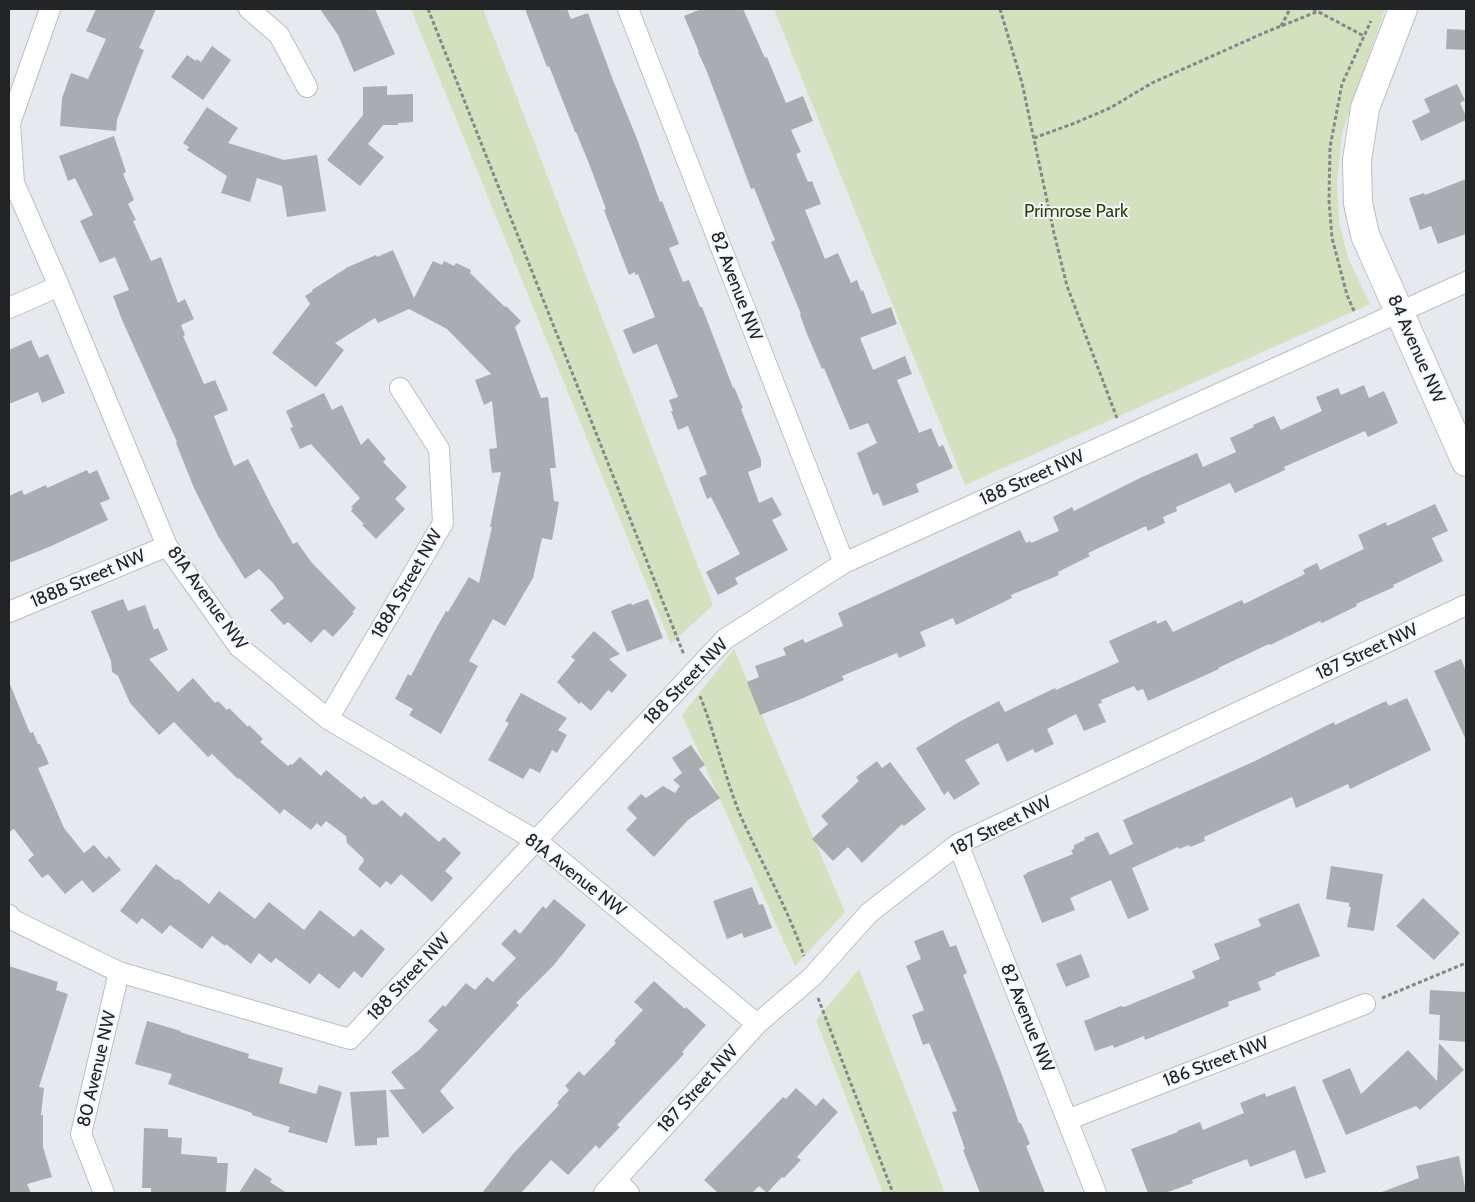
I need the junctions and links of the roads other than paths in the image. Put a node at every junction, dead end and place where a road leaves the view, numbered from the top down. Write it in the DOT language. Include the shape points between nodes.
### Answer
graph roads {
  1 [pos="50,9"];
  2 [pos="249,9"];
  3 [pos="628,9"];
  4 [pos="1403,9"];
  5 [pos="307,87"];
  6 [pos="1466,282"];
  7 [pos="59,286"];
  8 [pos="9,308"];
  9 [pos="1399,313"];
  10 [pos="400,388"];
  11 [pos="1466,462"];
  12 [pos="167,546"];
  13 [pos="844,563"];
  14 [pos="1466,605"];
  15 [pos="9,612"];
  16 [pos="328,719"];
  17 [pos="536,841"];
  18 [pos="958,844"];
  19 [pos="10,917"];
  20 [pos="119,972"];
  21 [pos="1365,1004"];
  22 [pos="757,1024"];
  23 [pos="1067,1120"];
  24 [pos="617,1189"];
  25 [pos="104,1193"];
  26 [pos="1096,1193"];
  1 -- 7 [label="street, 81A Avenue NW" via="10,123 14,183"];
  2 -- 5 [label="street" via="279,35"];
  3 -- 13 [label="street, 82 Avenue NW"];
  4 -- 9 [label="street, 84 Avenue NW" via="1365,108 1357,160 1358,203 1365,235"];
  6 -- 9 [label="street, 188 Street NW"];
  7 -- 8 [label="street"];
  7 -- 12 [label="street, 81A Avenue NW"];
  9 -- 11 [label="street, 84 Avenue NW"];
  9 -- 13 [label="street, 188 Street NW"];
  10 -- 16 [label="street, 188A Street NW" via="439,449 443,523"];
  12 -- 15 [label="street, 188B Street NW"];
  12 -- 16 [label="street, 81A Avenue NW" via="238,647"];
  13 -- 17 [label="street, 188 Street NW" via="725,639"];
  14 -- 18 [label="street, 187 Street NW"];
  16 -- 17 [label="street, 81A Avenue NW"];
  17 -- 20 [label="street, 188 Street NW" via="350,1039"];
  17 -- 22 [label="street, 81A Avenue NW"];
  18 -- 22 [label="street, 187 Street NW" via="870,913 812,977"];
  18 -- 23 [label="street, 82 Avenue NW"];
  19 -- 20 [label="street, 188 Street NW"];
  20 -- 25 [label="street, 80 Avenue NW" via="81,1134"];
  21 -- 23 [label="street, 186 Street NW"];
  22 -- 24 [label="street, 187 Street NW"];
  23 -- 26 [label="street, 82 Avenue NW"];
}
